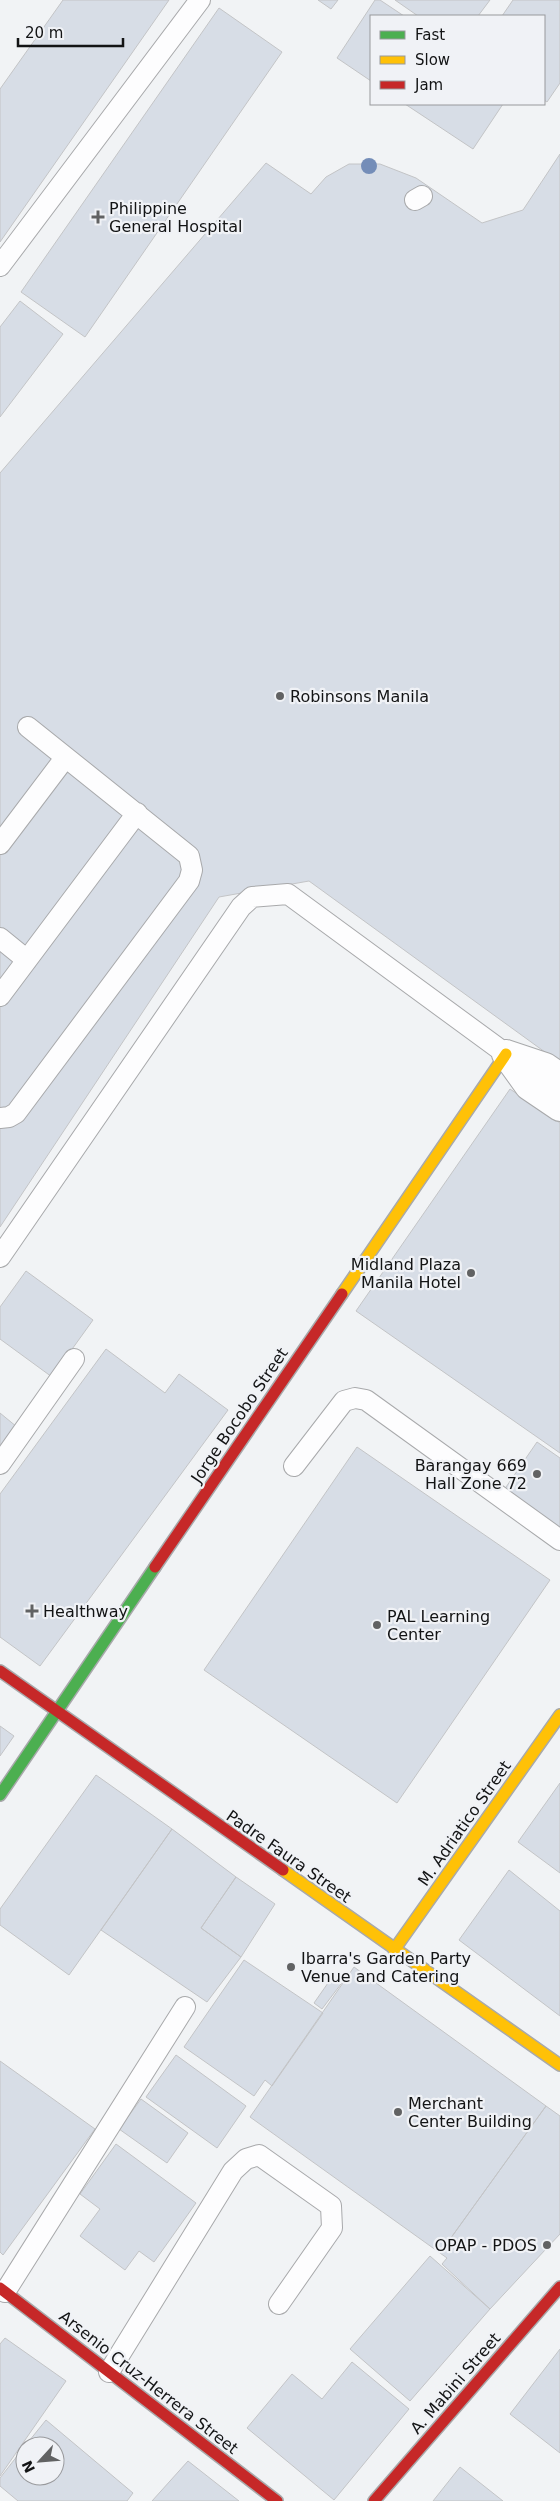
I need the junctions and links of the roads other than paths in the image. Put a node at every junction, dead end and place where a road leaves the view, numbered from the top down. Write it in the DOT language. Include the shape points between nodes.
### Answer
graph roads {
  1 [pos="200,0"];
  2 [pos="0,266"];
  3 [pos="28,727"];
  4 [pos="65,758"];
  5 [pos="137,814"];
  6 [pos="0,844"];
  7 [pos="0,938"];
  8 [pos="27,960"];
  9 [pos="0,996"];
  10 [pos="506,1054"];
  11 [pos="560,1077"];
  12 [pos="560,1107"];
  13 [pos="0,1118"];
  14 [pos="0,1257"];
  15 [pos="74,1358"];
  16 [pos="0,1464"];
  17 [pos="294,1466"];
  18 [pos="560,1540"];
  19 [pos="0,1671"];
  20 [pos="56,1712"];
  21 [pos="560,1714"];
  22 [pos="0,1795"];
  23 [pos="394,1950"];
  24 [pos="185,2007"];
  25 [pos="560,2065"];
  26 [pos="560,2287"];
  27 [pos="2,2294"];
  28 [pos="279,2304"];
  29 [pos="109,2372"];
  30 [pos="277,2501"];
  31 [pos="374,2501"];
  1 -- 2 [label="lane"];
  3 -- 4 [label="lane"];
  4 -- 5 [label="lane"];
  4 -- 6 [label="lane"];
  5 -- 8 [label="lane"];
  5 -- 13 [label="lane" via="189,856 192,870 189,881 16,1112"];
  7 -- 8 [label="lane"];
  8 -- 9 [label="lane"];
  10 -- 11 [label="street" via="545,1067"];
  10 -- 12 [label="street" via="529,1086"];
  10 -- 14 [label="lane" via="288,894 252,896"];
  10 -- 20 [label="street, Jorge Bocobo Street"];
  15 -- 16 [label="lane"];
  17 -- 18 [label="lane" via="344,1401 366,1400"];
  19 -- 20 [label="street, Padre Faura Street"];
  20 -- 22 [label="street, Jorge Bocobo Street"];
  20 -- 23 [label="street, Padre Faura Street"];
  21 -- 23 [label="street, M. Adriatico Street"];
  23 -- 25 [label="street, Padre Faura Street"];
  24 -- 27 [label="lane"];
  26 -- 31 [label="street, A. Mabini Street"];
  27 -- 29 [label="street, Arsenio Cruz-Herrera Street"];
  28 -- 29 [label="lane" via="332,2228 331,2206 259,2155 246,2159 233,2171"];
  29 -- 30 [label="street, Arsenio Cruz-Herrera Street"];
}
